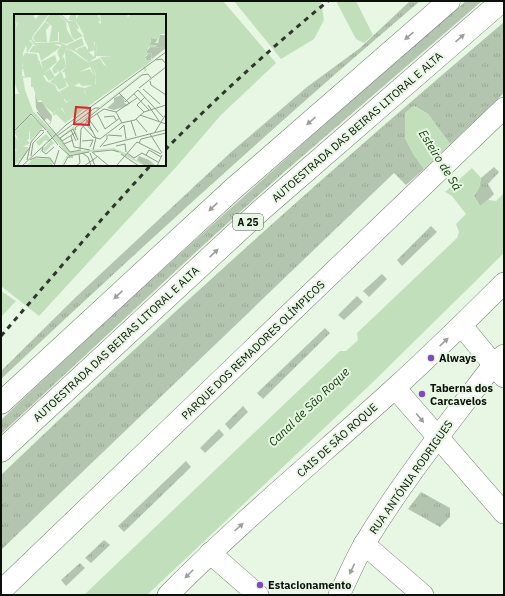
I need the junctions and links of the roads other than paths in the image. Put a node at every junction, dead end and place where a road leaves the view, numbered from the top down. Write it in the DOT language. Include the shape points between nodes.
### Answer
graph roads {
  1 [pos="449,1"];
  2 [pos="502,1"];
  3 [pos="504,108"];
  4 [pos="504,283"];
  5 [pos="462,326"];
  6 [pos="501,366"];
  7 [pos="395,388"];
  8 [pos="1,403"];
  9 [pos="438,438"];
  10 [pos="1,451"];
  11 [pos="504,513"];
  12 [pos="364,544"];
  13 [pos="210,553"];
  14 [pos="1,591"];
  15 [pos="247,592"];
  16 [pos="168,595"];
  17 [pos="339,595"];
  18 [pos="422,595"];
  1 -- 8 [label="highway, one-way" via="233,189"];
  10 -- 2 [label="highway, AUTOESTRADA DAS BEIRAS LITORAL E ALTA / A 25, one-way" via="260,210"];
  3 -- 14 [label="street, PARQUE DOS REMADORES OLÍMPICOS"];
  4 -- 5 [label="street, CAIS DE SÃO ROQUE"];
  5 -- 6 [label="street"];
  7 -- 5 [label="street, CAIS DE SÃO ROQUE, one-way"];
  6 -- 9 [label="street, RUA ANTÓNIA RODRIGUES"];
  7 -- 9 [label="street, one-way"];
  13 -- 7 [label="street, CAIS DE SÃO ROQUE, one-way"];
  9 -- 11 [label="street"];
  9 -- 12 [label="street, RUA ANTÓNIA RODRIGUES"];
  12 -- 17 [label="street, RUA ANTÓNIA RODRIGUES, one-way"];
  12 -- 18 [label="street"];
  13 -- 15 [label="street"];
  13 -- 16 [label="street, CAIS DE SÃO ROQUE, one-way"];
}
